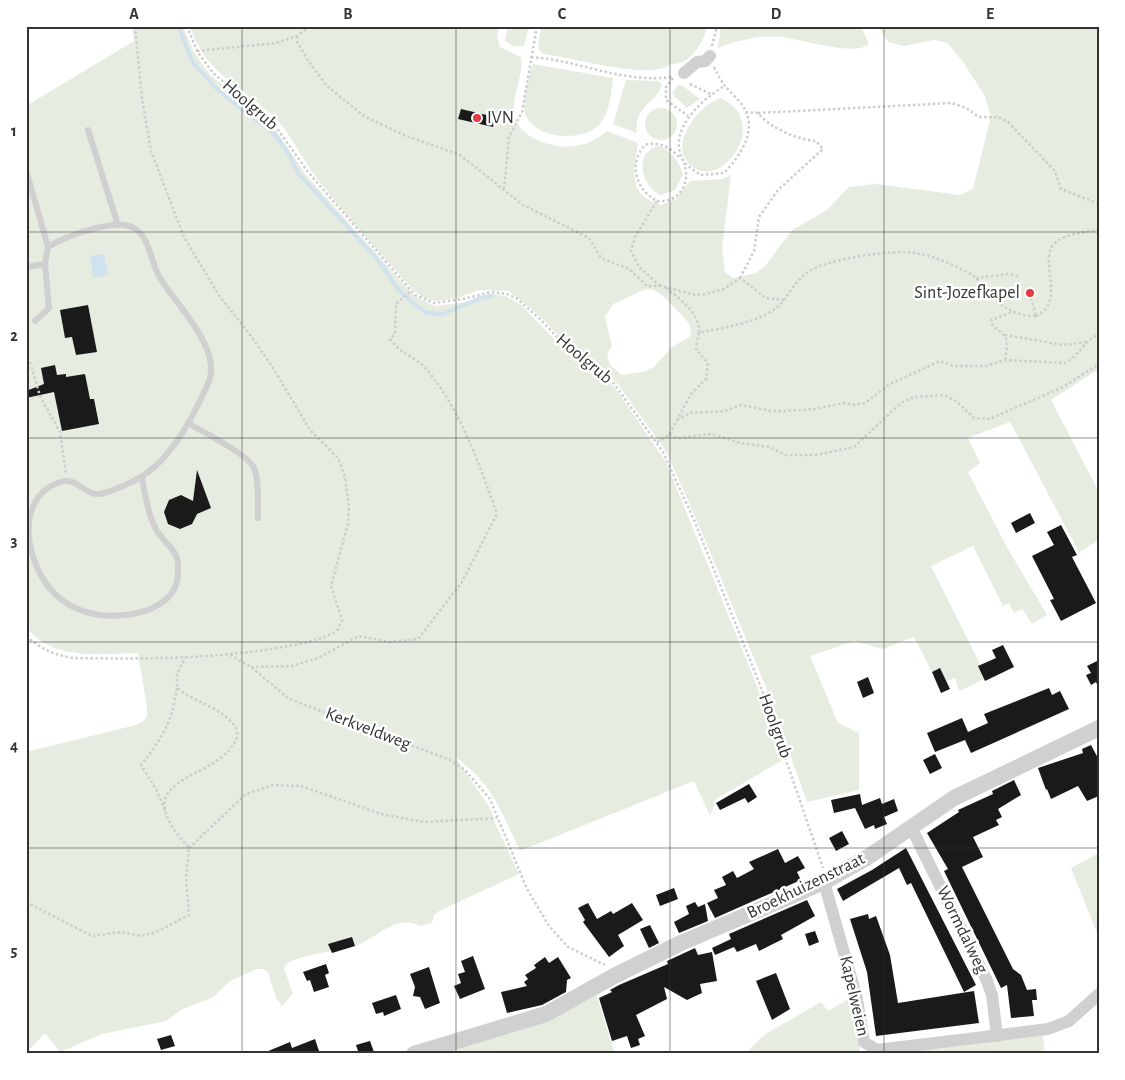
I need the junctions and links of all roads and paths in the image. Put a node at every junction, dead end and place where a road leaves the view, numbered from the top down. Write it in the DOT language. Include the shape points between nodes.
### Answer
graph roads {
  1 [pos="135,26"];
  2 [pos="187,26"];
  3 [pos="310,26"];
  4 [pos="537,26"];
  5 [pos="717,26"];
  6 [pos="296,36"];
  7 [pos="197,51"];
  8 [pos="710,56"];
  9 [pos="531,57"];
  10 [pos="679,75"];
  11 [pos="723,87"];
  12 [pos="711,94"];
  13 [pos="745,112"];
  14 [pos="758,113"];
  15 [pos="688,116"];
  16 [pos="88,130"];
  17 [pos="683,162"];
  18 [pos="26,170"];
  19 [pos="504,189"];
  20 [pos="657,201"];
  21 [pos="1099,204"];
  22 [pos="118,225"];
  23 [pos="1099,228"];
  24 [pos="48,247"];
  25 [pos="45,264"];
  26 [pos="26,267"];
  27 [pos="1018,276"];
  28 [pos="740,278"];
  29 [pos="976,278"];
  30 [pos="663,287"];
  31 [pos="410,291"];
  32 [pos="1031,298"];
  33 [pos="784,300"];
  34 [pos="1012,312"];
  35 [pos="1036,316"];
  36 [pos="35,321"];
  37 [pos="699,333"];
  38 [pos="1005,334"];
  39 [pos="1099,334"];
  40 [pos="1087,342"];
  41 [pos="1005,360"];
  42 [pos="30,362"];
  43 [pos="1099,364"];
  44 [pos="676,421"];
  45 [pos="188,423"];
  46 [pos="670,436"];
  47 [pos="656,442"];
  48 [pos="142,477"];
  49 [pos="66,480"];
  50 [pos="258,518"];
  51 [pos="26,636"];
  52 [pos="229,654"];
  53 [pos="185,657"];
  54 [pos="251,667"];
  55 [pos="177,688"];
  56 [pos="1099,728"];
  57 [pos="497,818"];
  58 [pos="171,825"];
  59 [pos="912,829"];
  60 [pos="189,848"];
  61 [pos="824,882"];
  62 [pos="26,902"];
  63 [pos="614,976"];
  64 [pos="1099,994"];
  65 [pos="997,1036"];
  66 [pos="414,1054"];
  1 -- 52 [label="path" via="151,151 184,237 214,288 273,368 310,430 338,458 345,477 348,523 331,586 342,620 337,631 315,641"];
  2 -- 7 [label="path, Hoolgrub"];
  3 -- 6 [label="path"];
  4 -- 9 [label="path"];
  5 -- 8 [label="path"];
  6 -- 7 [label="path" via="264,46"];
  6 -- 19 [label="path" via="307,59 327,86 364,116 404,136 460,154"];
  7 -- 31 [label="path, Hoolgrub" via="213,73 274,124 308,172"];
  8 -- 10 [label="street"];
  8 -- 11 [label="path"];
  9 -- 10 [label="path" via="625,76 654,79"];
  9 -- 19 [label="path" via="522,112 509,137"];
  10 -- 12 [label="path"];
  10 -- 15 [label="path" via="666,87 666,100"];
  11 -- 12 [label="path"];
  11 -- 13 [label="path" via="740,102"];
  12 -- 15 [label="path"];
  13 -- 14 [label="path"];
  13 -- 17 [label="path" via="748,136 740,156 724,173 701,175"];
  14 -- 21 [label="path" via="952,103 979,117 998,117 1008,122 1055,171 1061,189"];
  14 -- 28 [label="path" via="764,120 791,134 816,141 823,149 778,190 759,217 754,252"];
  15 -- 17 [label="path" via="679,151"];
  16 -- 22 [label="lane"];
  17 -- 20 [label="path" via="686,183 683,190 671,200"];
  17 -- 20 [label="path" via="666,146 650,144 640,150 636,178 640,187"];
  18 -- 24 [label="lane"];
  19 -- 30 [label="path" via="524,205 589,238 603,259 629,269 647,286"];
  20 -- 30 [label="path" via="631,251 638,267"];
  22 -- 24 [label="lane" via="61,239"];
  22 -- 45 [label="lane" via="134,228 144,239 160,277 200,336 211,360 210,380"];
  23 -- 35 [label="path" via="1064,237 1054,245 1050,253 1052,279 1048,305"];
  24 -- 25 [label="lane"];
  25 -- 26 [label="lane"];
  25 -- 36 [label="lane" via="48,308"];
  27 -- 29 [label="path"];
  28 -- 30 [label="path" via="724,289 706,294 695,295"];
  28 -- 33 [label="path" via="766,298"];
  29 -- 33 [label="path" via="933,258 895,252 821,266 806,272"];
  29 -- 34 [label="path"];
  30 -- 37 [label="path" via="693,314"];
  31 -- 47 [label="path, Hoolgrub" via="434,303 491,292 516,298 575,356 596,366 610,378"];
  31 -- 54 [label="path" via="396,304 395,333 390,339 398,350 419,362 444,395 469,436 497,514 462,582 418,639 389,642 359,636 318,658 292,666"];
  32 -- 35 [label="path"];
  33 -- 37 [label="path" via="755,320"];
  34 -- 35 [label="path"];
  34 -- 38 [label="path" via="991,320 993,326"];
  37 -- 44 [label="path" via="696,349 708,363 706,379 691,394"];
  38 -- 40 [label="path" via="1063,345"];
  38 -- 41 [label="path" via="1008,343"];
  39 -- 40 [label="path"];
  40 -- 41 [label="path" via="1073,359 1065,363"];
  41 -- 44 [label="path" via="986,366 953,366 940,362 890,384 865,403 785,411 741,404 725,411 690,413"];
  42 -- 49 [label="path" via="40,396 60,432"];
  43 -- 46 [label="path" via="1063,387 990,419 974,418 944,394 914,397 901,403 854,447 816,455 786,455 769,447 711,434"];
  44 -- 46 [label="path"];
  45 -- 48 [label="lane" via="167,455"];
  45 -- 50 [label="lane" via="254,466"];
  46 -- 47 [label="path"];
  47 -- 61 [label="path, Hoolgrub" via="668,460 695,522 762,690 820,857"];
  48 -- 49 [label="lane" via="96,494"];
  48 -- 49 [label="lane" via="157,531 174,549 179,561 176,588 168,599 149,610 109,617 91,614 56,596 42,580 33,562 28,523 32,509 46,489"];
  51 -- 53 [label="path" via="56,655 74,658"];
  52 -- 53 [label="path"];
  52 -- 54 [label="path, Kerkveldweg"];
  53 -- 55 [label="path" via="177,674"];
  54 -- 57 [label="path, Kerkveldweg" via="289,699 448,759 464,769 478,784 490,800"];
  55 -- 58 [label="path" via="174,712 166,730 141,766 156,789"];
  55 -- 58 [label="path" via="224,715 235,726 237,738 231,750 171,788 165,800"];
  56 -- 59 [label="street, Broekhuizenstraat" via="954,798"];
  57 -- 60 [label="path" via="424,822 381,814 301,786 273,785 246,794"];
  57 -- 63 [label="path, Kerkveldweg" via="527,889 548,926 568,946 608,967"];
  58 -- 60 [label="path"];
  59 -- 61 [label="street, Broekhuizenstraat"];
  59 -- 65 [label="street, Wormdalweg" via="987,981"];
  60 -- 62 [label="path" via="186,878 189,915 156,932 142,936 121,932 92,936"];
  61 -- 63 [label="street, Broekhuizenstraat" via="681,943"];
  61 -- 65 [label="street, Kapelweien" via="857,999 866,1045 877,1050"];
  63 -- 66 [label="street, Broekhuizenstraat" via="533,1019"];
  64 -- 65 [label="street, Kapelweien" via="1062,1025"];
}
